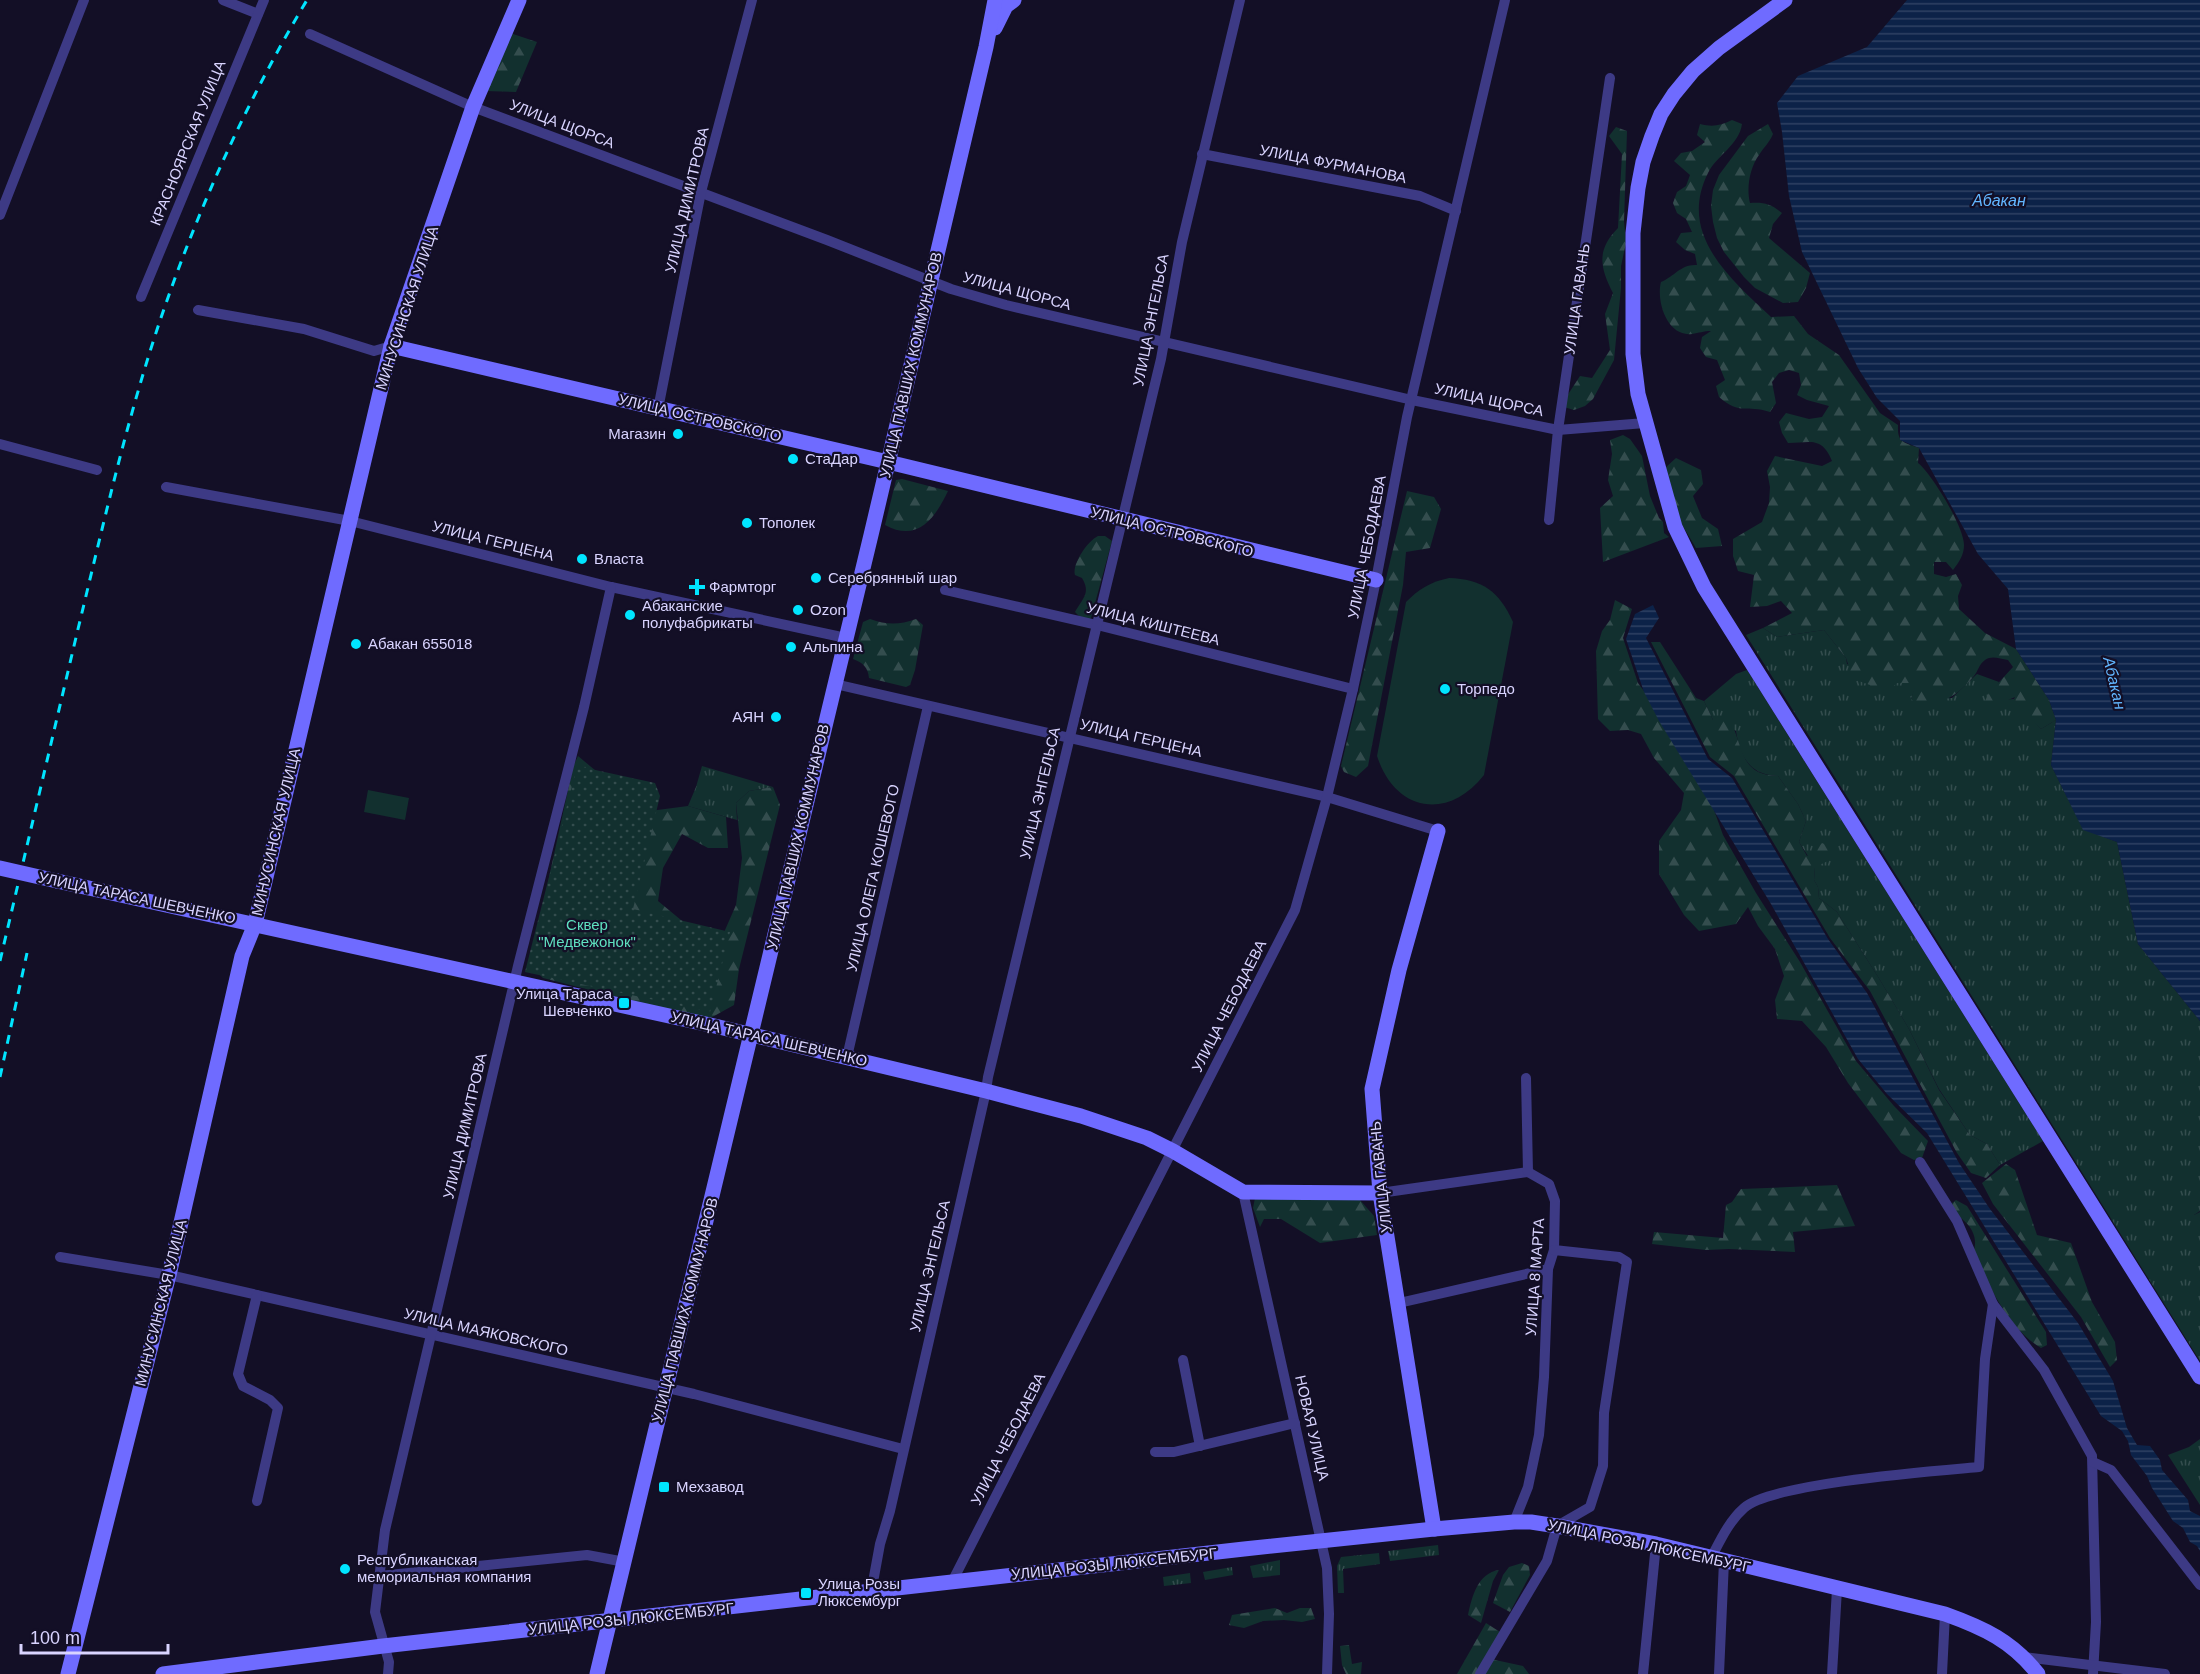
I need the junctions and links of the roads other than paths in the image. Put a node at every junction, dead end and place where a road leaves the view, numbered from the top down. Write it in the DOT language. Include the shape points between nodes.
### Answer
graph roads {
  1 [pos="84,0"];
  2 [pos="223,0"];
  3 [pos="264,0"];
  4 [pos="519,0"];
  5 [pos="752,0"];
  6 [pos="995,0"];
  7 [pos="1014,0"];
  8 [pos="1240,0"];
  9 [pos="1505,0"];
  10 [pos="1785,0"];
  11 [pos="258,14"];
  12 [pos="310,34"];
  13 [pos="986,47"];
  14 [pos="1610,78"];
  15 [pos="473,107"];
  16 [pos="1203,154"];
  17 [pos="701,192"];
  18 [pos="1456,211"];
  19 [pos="0,215"];
  20 [pos="931,281"];
  21 [pos="141,297"];
  22 [pos="198,310"];
  23 [pos="1164,343"];
  24 [pos="391,346"];
  25 [pos="1412,400"];
  26 [pos="658,409"];
  27 [pos="1645,423"];
  28 [pos="1558,430"];
  29 [pos="0,444"];
  30 [pos="888,462"];
  31 [pos="97,470"];
  32 [pos="166,487"];
  33 [pos="1121,519"];
  34 [pos="1548,520"];
  35 [pos="350,521"];
  36 [pos="1376,580"];
  37 [pos="611,587"];
  38 [pos="945,590"];
  39 [pos="1097,625"];
  40 [pos="846,639"];
  41 [pos="835,684"];
  42 [pos="1353,689"];
  43 [pos="928,706"];
  44 [pos="1069,737"];
  45 [pos="1327,797"];
  46 [pos="1438,831"];
  47 [pos="0,868"];
  48 [pos="255,924"];
  49 [pos="514,982"];
  50 [pos="751,1035"];
  51 [pos="847,1057"];
  52 [pos="1526,1078"];
  53 [pos="986,1091"];
  54 [pos="1173,1151"];
  55 [pos="1920,1162"];
  56 [pos="1528,1172"];
  57 [pos="1243,1192"];
  58 [pos="1380,1193"];
  59 [pos="1554,1250"];
  60 [pos="60,1257"];
  61 [pos="1548,1269"];
  62 [pos="169,1275"];
  63 [pos="257,1295"];
  64 [pos="1398,1304"];
  65 [pos="1993,1304"];
  66 [pos="432,1335"];
  67 [pos="1183,1360"];
  68 [pos="2200,1377"];
  69 [pos="666,1388"];
  70 [pos="1295,1423"];
  71 [pos="1200,1446"];
  72 [pos="903,1449"];
  73 [pos="1155,1452"];
  74 [pos="2093,1462"];
  75 [pos="257,1501"];
  76 [pos="1514,1522"];
  77 [pos="1557,1526"];
  78 [pos="1434,1528"];
  79 [pos="1322,1541"];
  80 [pos="1656,1544"];
  81 [pos="1717,1559"];
  82 [pos="625,1562"];
  83 [pos="379,1576"];
  84 [pos="952,1582"];
  85 [pos="2200,1585"];
  86 [pos="1838,1589"];
  87 [pos="871,1593"];
  88 [pos="1945,1614"];
  89 [pos="611,1621"];
  90 [pos="383,1646"];
  91 [pos="2025,1657"];
  92 [pos="2093,1669"];
  93 [pos="221,1671"];
  94 [pos="68,1674"];
  95 [pos="163,1674"];
  96 [pos="388,1674"];
  97 [pos="597,1674"];
  98 [pos="1327,1674"];
  99 [pos="1480,1674"];
  100 [pos="1643,1674"];
  101 [pos="1719,1674"];
  102 [pos="1832,1674"];
  103 [pos="1942,1674"];
  104 [pos="2038,1674"];
  105 [pos="2165,1674"];
  1 -- 19 [label="street"];
  2 -- 11 [label="street"];
  3 -- 11 [label="street, КРАСНОЯРСКАЯ УЛИЦА"];
  4 -- 15 [label="street, МИНУСИНСКАЯ УЛИЦА"];
  5 -- 17 [label="street, УЛИЦА ДИМИТРОВА"];
  6 -- 13 [label="street, УЛИЦА ПАВШИХ КОММУНАРОВ"];
  7 -- 13 [label="street" via="1006,6"];
  8 -- 16 [label="street, УЛИЦА ЭНГЕЛЬСА"];
  9 -- 18 [label="street, УЛИЦА ЧЕБОДАЕВА"];
  10 -- 27 [label="street" via="1693,71 1661,114 1643,162 1633,233 1633,354"];
  11 -- 21 [label="street, КРАСНОЯРСКАЯ УЛИЦА"];
  12 -- 15 [label="street, УЛИЦА ЩОРСА"];
  13 -- 20 [label="street, УЛИЦА ПАВШИХ КОММУНАРОВ"];
  14 -- 28 [label="street, УЛИЦА ГАВАНЬ"];
  15 -- 17 [label="street, УЛИЦА ЩОРСА"];
  15 -- 24 [label="street, МИНУСИНСКАЯ УЛИЦА"];
  16 -- 18 [label="street, УЛИЦА ФУРМАНОВА" via="1420,196"];
  16 -- 23 [label="street, УЛИЦА ЭНГЕЛЬСА"];
  17 -- 20 [label="street, УЛИЦА ЩОРСА"];
  17 -- 26 [label="street, УЛИЦА ДИМИТРОВА"];
  18 -- 25 [label="street, УЛИЦА ЧЕБОДАЕВА"];
  20 -- 23 [label="street, УЛИЦА ЩОРСА" via="1006,305"];
  20 -- 30 [label="street, УЛИЦА ПАВШИХ КОММУНАРОВ"];
  22 -- 24 [label="street, УЛИЦА ОСТРОВСКОГО" via="304,329 374,351"];
  23 -- 25 [label="street, УЛИЦА ЩОРСА"];
  23 -- 33 [label="street, УЛИЦА ЭНГЕЛЬСА"];
  24 -- 26 [label="street, УЛИЦА ОСТРОВСКОГО"];
  24 -- 35 [label="street, МИНУСИНСКАЯ УЛИЦА"];
  25 -- 28 [label="street, УЛИЦА ЩОРСА"];
  25 -- 36 [label="street, УЛИЦА ЧЕБОДАЕВА"];
  26 -- 30 [label="street, УЛИЦА ОСТРОВСКОГО"];
  27 -- 28 [label="street, УЛИЦА ЩОРСА"];
  27 -- 68 [label="street" via="1675,527 1704,586"];
  28 -- 34 [label="street, УЛИЦА ГАВАНЬ"];
  29 -- 31 [label="street"];
  30 -- 33 [label="street, УЛИЦА ОСТРОВСКОГО"];
  30 -- 40 [label="street, УЛИЦА ПАВШИХ КОММУНАРОВ"];
  32 -- 35 [label="street, УЛИЦА ГЕРЦЕНА"];
  33 -- 36 [label="street, УЛИЦА ОСТРОВСКОГО"];
  33 -- 39 [label="street, УЛИЦА ЭНГЕЛЬСА"];
  35 -- 37 [label="street, УЛИЦА ГЕРЦЕНА"];
  35 -- 48 [label="street, МИНУСИНСКАЯ УЛИЦА"];
  36 -- 42 [label="street, УЛИЦА ЧЕБОДАЕВА"];
  37 -- 40 [label="street, УЛИЦА ГЕРЦЕНА"];
  37 -- 49 [label="street, УЛИЦА ДИМИТРОВА"];
  38 -- 39 [label="street, УЛИЦА КИШТЕЕВА"];
  39 -- 42 [label="street, УЛИЦА КИШТЕЕВА"];
  39 -- 44 [label="street, УЛИЦА ЭНГЕЛЬСА"];
  40 -- 41 [label="street, УЛИЦА ПАВШИХ КОММУНАРОВ"];
  41 -- 43 [label="street, УЛИЦА ГЕРЦЕНА"];
  41 -- 50 [label="street, УЛИЦА ПАВШИХ КОММУНАРОВ"];
  42 -- 45 [label="street, УЛИЦА ЧЕБОДАЕВА"];
  43 -- 44 [label="street, УЛИЦА ГЕРЦЕНА"];
  43 -- 51 [label="street, УЛИЦА ОЛЕГА КОШЕВОГО"];
  44 -- 45 [label="street, УЛИЦА ГЕРЦЕНА"];
  44 -- 53 [label="street, УЛИЦА ЭНГЕЛЬСА"];
  45 -- 46 [label="street, УЛИЦА ГЕРЦЕНА"];
  45 -- 54 [label="street, УЛИЦА ЧЕБОДАЕВА" via="1295,910"];
  46 -- 58 [label="street, УЛИЦА ГАВАНЬ" via="1399,970 1372,1089"];
  47 -- 48 [label="street, УЛИЦА ТАРАСА ШЕВЧЕНКО, bridge"];
  48 -- 49 [label="street, УЛИЦА ТАРАСА ШЕВЧЕНКО"];
  48 -- 62 [label="street, МИНУСИНСКАЯ УЛИЦА" via="243,956"];
  49 -- 50 [label="street, УЛИЦА ТАРАСА ШЕВЧЕНКО"];
  49 -- 66 [label="street, УЛИЦА ДИМИТРОВА"];
  50 -- 51 [label="street, УЛИЦА ТАРАСА ШЕВЧЕНКО"];
  50 -- 69 [label="street, УЛИЦА ПАВШИХ КОММУНАРОВ"];
  51 -- 53 [label="street, УЛИЦА ТАРАСА ШЕВЧЕНКО"];
  52 -- 56 [label="street"];
  53 -- 54 [label="street, УЛИЦА ТАРАСА ШЕВЧЕНКО" via="1081,1116"];
  53 -- 72 [label="street, УЛИЦА ЭНГЕЛЬСА"];
  54 -- 57 [label="street, УЛИЦА ТАРАСА ШЕВЧЕНКО"];
  54 -- 84 [label="street, УЛИЦА ЧЕБОДАЕВА"];
  55 -- 65 [label="street" via="1957,1221"];
  56 -- 58 [label="street, УЛИЦА ТАРАСА ШЕВЧЕНКО"];
  56 -- 59 [label="street, УЛИЦА 8 МАРТА" via="1549,1184 1555,1201"];
  57 -- 58 [label="street, УЛИЦА ТАРАСА ШЕВЧЕНКО"];
  57 -- 70 [label="street, НОВАЯ УЛИЦА"];
  58 -- 64 [label="street, УЛИЦА ГАВАНЬ"];
  59 -- 61 [label="street, УЛИЦА 8 МАРТА"];
  59 -- 77 [label="street" via="1619,1257 1627,1262 1604,1413 1603,1466 1590,1507"];
  60 -- 62 [label="street, УЛИЦА МАЯКОВСКОГО"];
  61 -- 64 [label="street"];
  61 -- 76 [label="street, УЛИЦА 8 МАРТА" via="1539,1435 1528,1487"];
  62 -- 63 [label="street, УЛИЦА МАЯКОВСКОГО"];
  62 -- 94 [label="street, МИНУСИНСКАЯ УЛИЦА"];
  63 -- 66 [label="street, УЛИЦА МАЯКОВСКОГО"];
  63 -- 75 [label="street" via="238,1374 243,1386 278,1408"];
  64 -- 78 [label="street, УЛИЦА ГАВАНЬ"];
  65 -- 74 [label="street" via="2044,1370"];
  65 -- 81 [label="street" via="1985,1359 1979,1467 1818,1486 1765,1497 1745,1507 1729,1525"];
  66 -- 69 [label="street, УЛИЦА МАЯКОВСКОГО"];
  66 -- 83 [label="street, УЛИЦА ДИМИТРОВА" via="385,1530"];
  67 -- 71 [label="street"];
  69 -- 72 [label="street, УЛИЦА МАЯКОВСКОГО"];
  69 -- 82 [label="street, УЛИЦА ПАВШИХ КОММУНАРОВ"];
  70 -- 71 [label="street"];
  70 -- 79 [label="street, НОВАЯ УЛИЦА"];
  71 -- 73 [label="street"];
  72 -- 87 [label="street, УЛИЦА ЭНГЕЛЬСА"];
  74 -- 85 [label="street" via="2111,1470"];
  74 -- 92 [label="street"];
  76 -- 77 [label="street, УЛИЦА РОЗЫ ЛЮКСЕМБУРГ"];
  76 -- 78 [label="street, УЛИЦА РОЗЫ ЛЮКСЕМБУРГ"];
  77 -- 80 [label="street, УЛИЦА РОЗЫ ЛЮКСЕМБУРГ"];
  77 -- 99 [label="street" via="1547,1561"];
  78 -- 79 [label="street, УЛИЦА РОЗЫ ЛЮКСЕМБУРГ"];
  79 -- 84 [label="street, УЛИЦА РОЗЫ ЛЮКСЕМБУРГ"];
  79 -- 98 [label="street, НОВАЯ УЛИЦА" via="1329,1614"];
  80 -- 81 [label="street, УЛИЦА РОЗЫ ЛЮКСЕМБУРГ"];
  80 -- 100 [label="street"];
  81 -- 86 [label="street, УЛИЦА РОЗЫ ЛЮКСЕМБУРГ"];
  81 -- 101 [label="street"];
  82 -- 83 [label="street" via="587,1555"];
  82 -- 89 [label="street, УЛИЦА ПАВШИХ КОММУНАРОВ"];
  83 -- 90 [label="street, УЛИЦА ДИМИТРОВА" via="375,1612"];
  84 -- 87 [label="street, УЛИЦА РОЗЫ ЛЮКСЕМБУРГ"];
  86 -- 88 [label="street, УЛИЦА РОЗЫ ЛЮКСЕМБУРГ"];
  86 -- 102 [label="street"];
  87 -- 89 [label="street, УЛИЦА РОЗЫ ЛЮКСЕМБУРГ"];
  88 -- 91 [label="street, УЛИЦА РОЗЫ ЛЮКСЕМБУРГ" via="2001,1638"];
  88 -- 103 [label="street"];
  89 -- 90 [label="street, УЛИЦА РОЗЫ ЛЮКСЕМБУРГ"];
  89 -- 97 [label="street, УЛИЦА ПАВШИХ КОММУНАРОВ"];
  90 -- 93 [label="street, УЛИЦА РОЗЫ ЛЮКСЕМБУРГ"];
  90 -- 96 [label="street, УЛИЦА ДИМИТРОВА" via="389,1662"];
  91 -- 92 [label="street"];
  91 -- 104 [label="street, УЛИЦА РОЗЫ ЛЮКСЕМБУРГ"];
  92 -- 105 [label="street"];
  93 -- 95 [label="street, УЛИЦА РОЗЫ ЛЮКСЕМБУРГ"];
}
